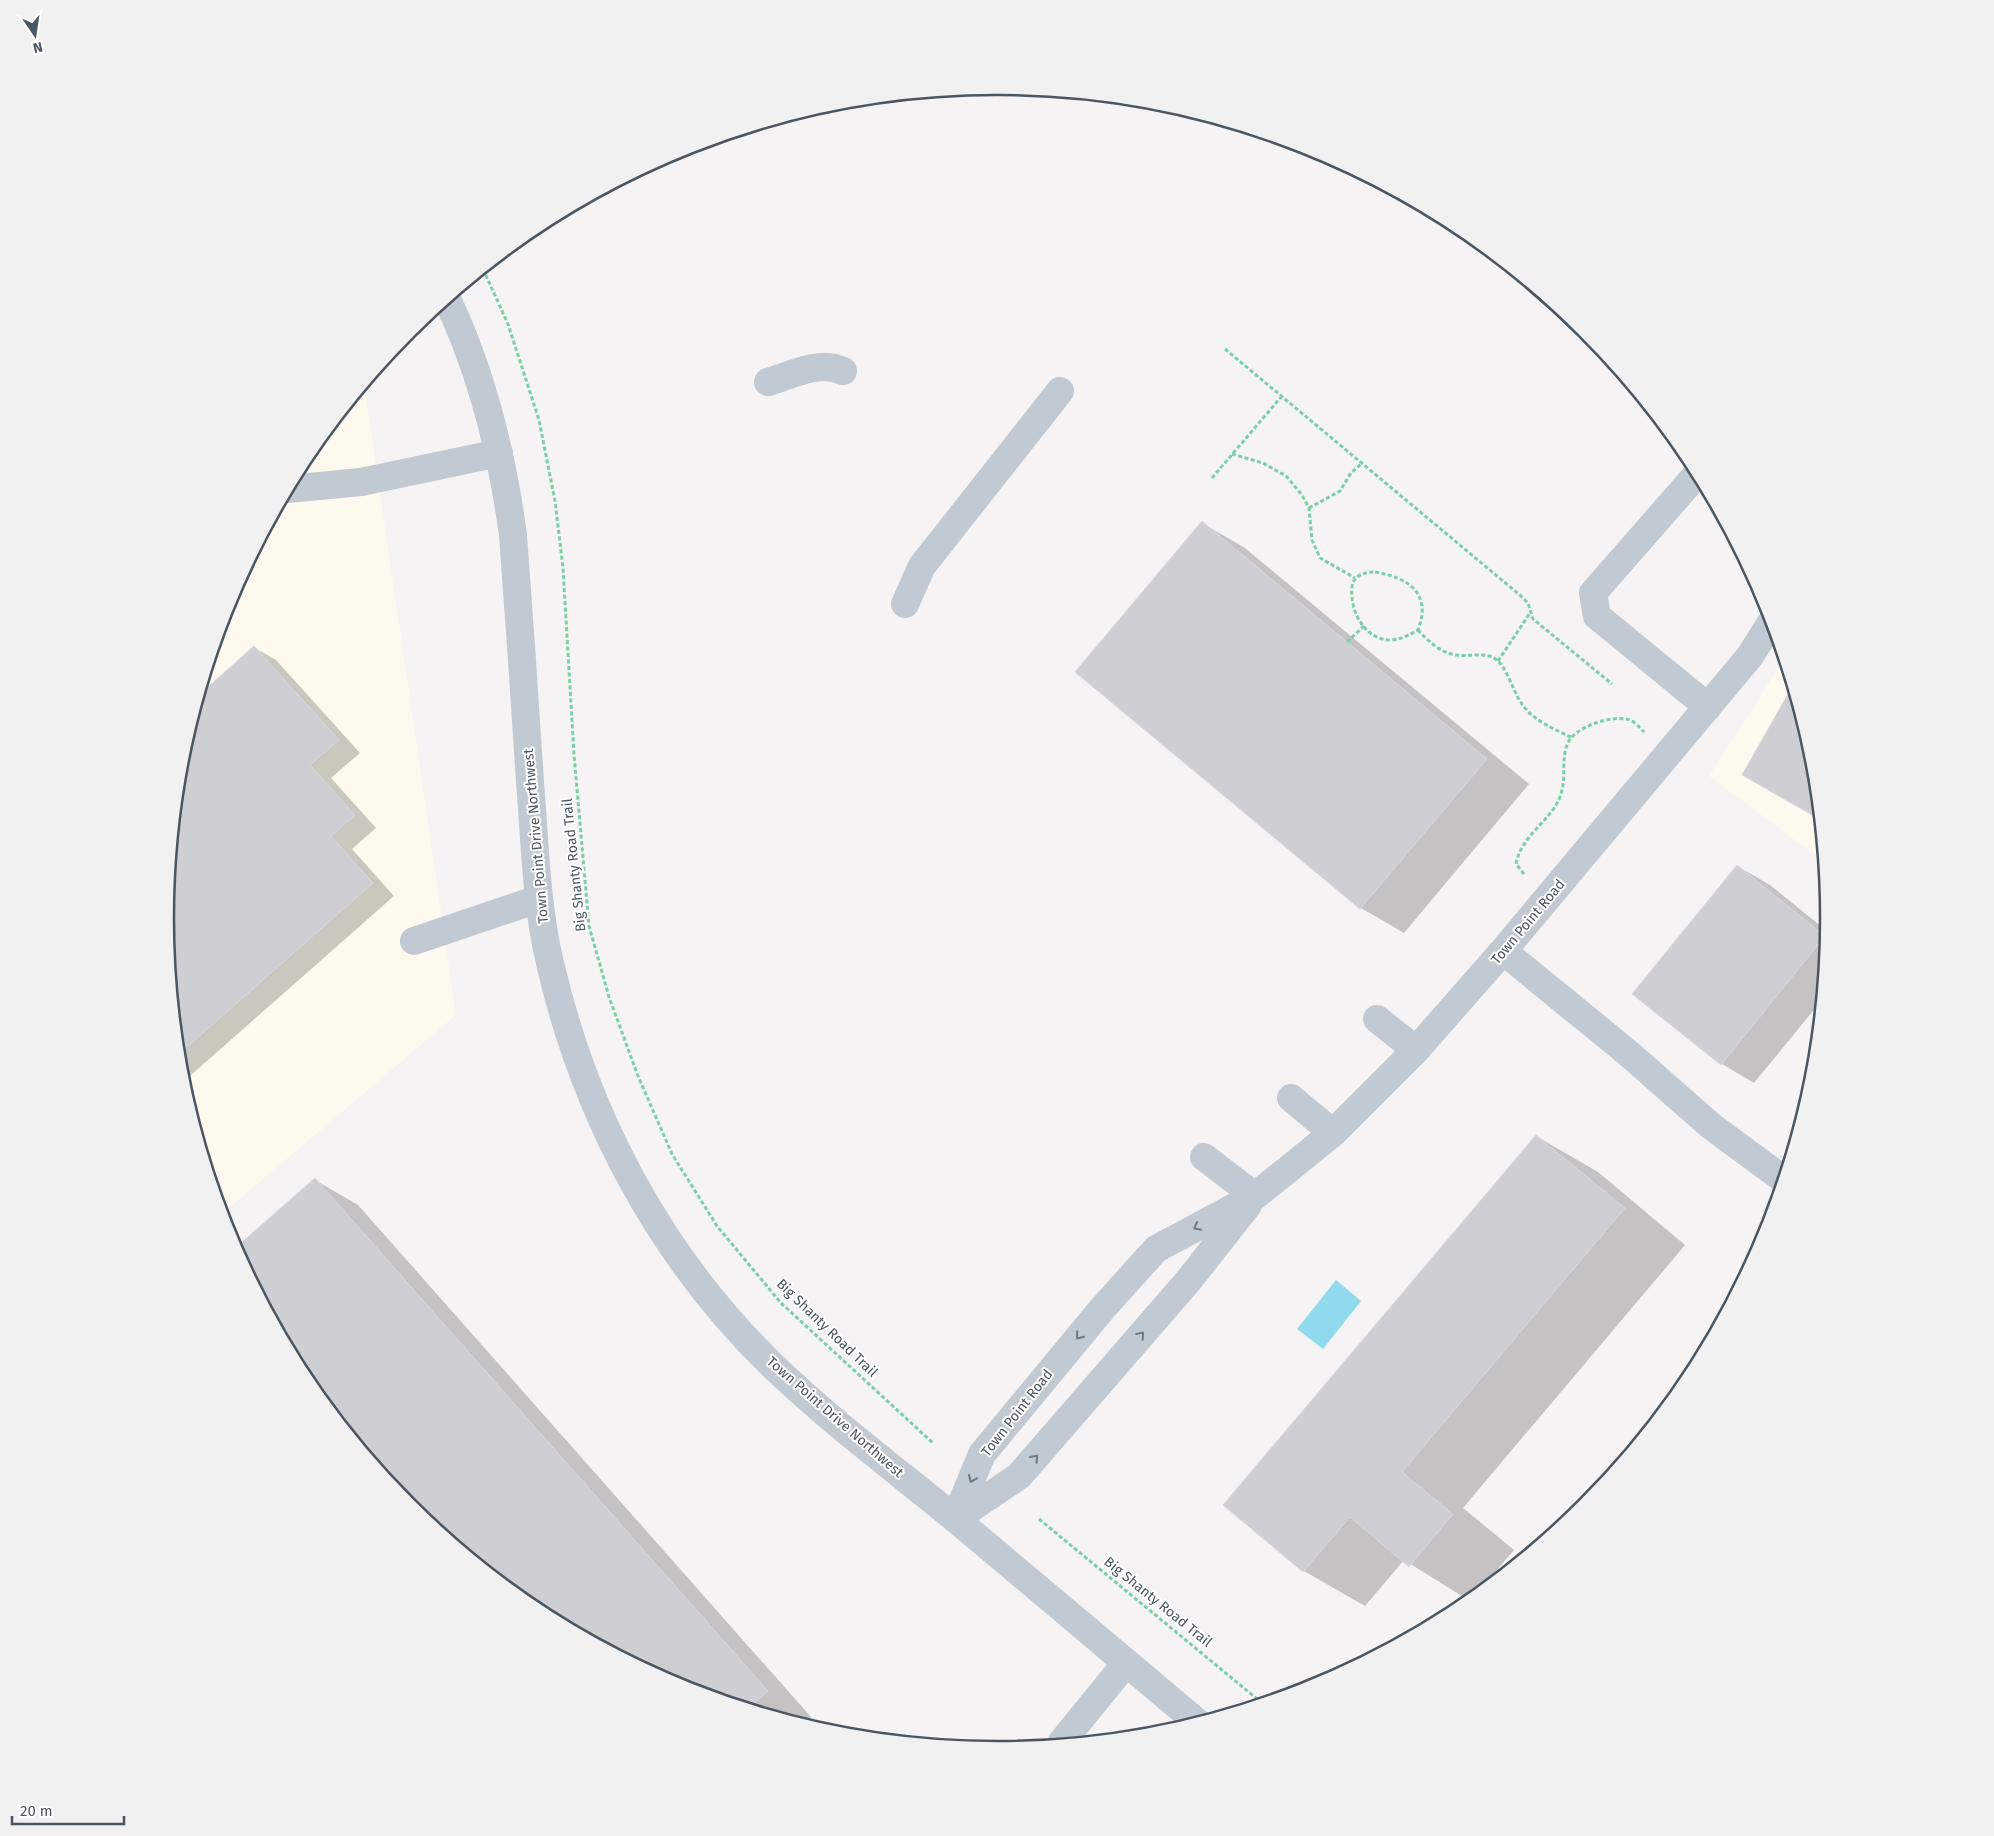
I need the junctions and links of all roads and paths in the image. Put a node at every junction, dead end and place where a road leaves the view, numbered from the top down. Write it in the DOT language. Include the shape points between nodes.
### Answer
graph roads {
  1 [pos="485,274"];
  2 [pos="449,304"];
  3 [pos="1225,349"];
  4 [pos="843,372"];
  5 [pos="768,382"];
  6 [pos="1060,391"];
  7 [pos="1282,396"];
  8 [pos="499,453"];
  9 [pos="1232,454"];
  10 [pos="1362,463"];
  11 [pos="1212,478"];
  12 [pos="1693,479"];
  13 [pos="295,488"];
  14 [pos="1309,508"];
  15 [pos="1355,578"];
  16 [pos="905,604"];
  17 [pos="1530,612"];
  18 [pos="1364,626"];
  19 [pos="1767,629"];
  20 [pos="1418,630"];
  21 [pos="1347,642"];
  22 [pos="1498,661"];
  23 [pos="1612,684"];
  24 [pos="1708,707"];
  25 [pos="1573,738"];
  26 [pos="1667,755"];
  27 [pos="1550,895"];
  28 [pos="538,900"];
  29 [pos="414,941"];
  30 [pos="1503,951"];
  31 [pos="1377,1019"];
  32 [pos="1416,1050"];
  33 [pos="1291,1098"];
  34 [pos="1333,1133"];
  35 [pos="1204,1157"];
  36 [pos="1778,1176"];
  37 [pos="1255,1196"];
  38 [pos="934,1444"];
  39 [pos="955,1519"];
  40 [pos="1039,1519"];
  41 [pos="1126,1663"];
  42 [pos="1257,1699"];
  43 [pos="1192,1717"];
  44 [pos="1066,1738"];
  1 -- 38 [label="path, Big Shanty Road Trail" via="508,324 539,420 555,502 563,568 574,755 589,926 609,997 638,1076 672,1154 717,1226 781,1303"];
  2 -- 8 [label="street, Town Point Drive Northwest" via="479,380"];
  3 -- 7 [label="path"];
  4 -- 5 [label="street" via="834,367 818,367"];
  6 -- 16 [label="street" via="922,566"];
  7 -- 9 [label="path"];
  7 -- 10 [label="path"];
  8 -- 13 [label="street" via="361,482"];
  8 -- 28 [label="street, Town Point Drive Northwest" via="513,535"];
  9 -- 11 [label="path"];
  9 -- 14 [label="path" via="1263,463 1286,476"];
  10 -- 14 [label="path" via="1340,491"];
  10 -- 17 [label="path" via="1521,596 1528,603"];
  12 -- 24 [label="street" via="1593,593 1597,616"];
  14 -- 15 [label="path" via="1312,540 1320,558"];
  15 -- 18 [label="path" via="1352,606"];
  15 -- 20 [label="path" via="1375,572 1391,574 1406,581 1422,602 1423,616"];
  17 -- 22 [label="path"];
  17 -- 23 [label="path" via="1533,619"];
  18 -- 20 [label="path" via="1378,637 1391,640"];
  18 -- 21 [label="path"];
  19 -- 24 [label="street, Town Point Road" via="1750,656"];
  20 -- 22 [label="path" via="1430,642 1455,655 1492,656"];
  22 -- 25 [label="path" via="1527,710"];
  24 -- 26 [label="street, Town Point Road"];
  25 -- 26 [label="path" via="1581,729 1606,720 1632,720"];
  25 -- 27 [label="path" via="1567,744 1563,788 1556,804 1518,852 1516,864 1522,873"];
  26 -- 27 [label="street, Town Point Road"];
  27 -- 30 [label="street, Town Point Road"];
  28 -- 29 [label="street"];
  28 -- 39 [label="street, Town Point Drive Northwest" via="567,1028 588,1089 653,1218 715,1302 771,1364 853,1437"];
  30 -- 32 [label="street, Town Point Road"];
  30 -- 36 [label="street" via="1711,1126"];
  31 -- 32 [label="street"];
  32 -- 34 [label="street, Town Point Road"];
  33 -- 34 [label="street"];
  34 -- 37 [label="street, Town Point Road"];
  35 -- 37 [label="street"];
  39 -- 37 [label="street, Town Point Road, one-way" via="1019,1476 1189,1280"];
  37 -- 39 [label="street, Town Point Road, one-way" via="1156,1249 982,1454"];
  39 -- 41 [label="street, Town Point Drive Northwest"];
  40 -- 42 [label="path, Big Shanty Road Trail"];
  41 -- 43 [label="street, Town Point Drive Northwest"];
  41 -- 44 [label="street"];
}
